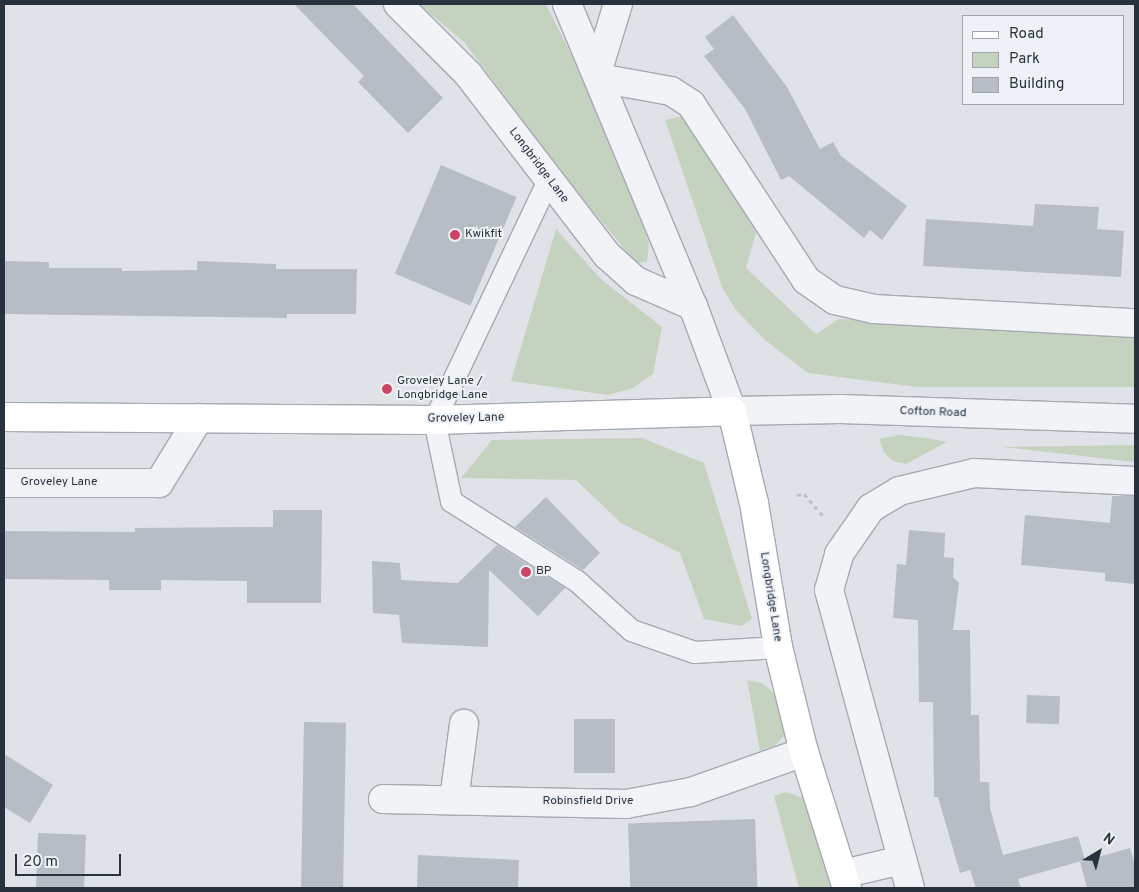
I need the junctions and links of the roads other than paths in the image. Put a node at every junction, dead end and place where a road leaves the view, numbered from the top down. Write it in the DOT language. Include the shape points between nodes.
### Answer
graph roads {
  1 [pos="398,4"];
  2 [pos="568,4"];
  3 [pos="618,4"];
  4 [pos="598,75"];
  5 [pos="548,180"];
  6 [pos="693,306"];
  7 [pos="1135,323"];
  8 [pos="732,412"];
  9 [pos="4,418"];
  10 [pos="199,418"];
  11 [pos="1135,419"];
  12 [pos="434,420"];
  13 [pos="1135,481"];
  14 [pos="4,483"];
  15 [pos="778,647"];
  16 [pos="464,724"];
  17 [pos="804,752"];
  18 [pos="383,799"];
  19 [pos="454,800"];
  20 [pos="902,860"];
  21 [pos="845,881"];
  22 [pos="910,888"];
  1 -- 5 [label="street, Longbridge Lane" via="468,74"];
  2 -- 4 [label="street, Longbridge Lane"];
  3 -- 4 [label="street"];
  4 -- 6 [label="street, Longbridge Lane"];
  4 -- 7 [label="street" via="671,90 691,104 806,280 835,300 874,309"];
  5 -- 6 [label="street, Longbridge Lane" via="607,254 636,281"];
  5 -- 12 [label="lane"];
  6 -- 8 [label="street, Longbridge Lane"];
  8 -- 11 [label="street, Cofton Road" via="840,409"];
  8 -- 12 [label="main road, Groveley Lane"];
  8 -- 15 [label="main road, Longbridge Lane" via="754,503"];
  9 -- 10 [label="main road, Groveley Lane"];
  10 -- 12 [label="main road, Groveley Lane"];
  10 -- 14 [label="street, Groveley Lane" via="159,483"];
  12 -- 15 [label="lane" via="451,501 577,581 631,630 694,652"];
  13 -- 20 [label="street" via="974,473 899,491 871,508 839,554 829,590"];
  15 -- 17 [label="main road, Longbridge Lane"];
  16 -- 19 [label="street"];
  17 -- 19 [label="street, Robinsfield Drive" via="691,792 626,804"];
  17 -- 21 [label="main road, Longbridge Lane"];
  18 -- 19 [label="street, Robinsfield Drive"];
  20 -- 21 [label="street"];
  20 -- 22 [label="street"];
}
